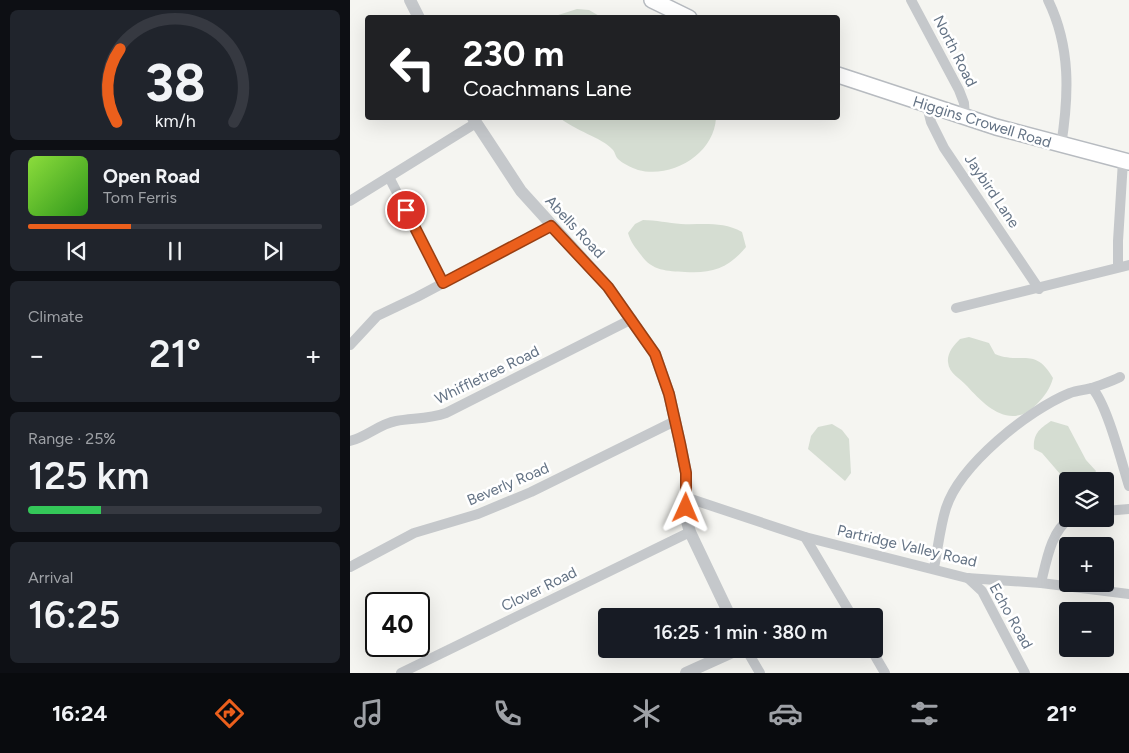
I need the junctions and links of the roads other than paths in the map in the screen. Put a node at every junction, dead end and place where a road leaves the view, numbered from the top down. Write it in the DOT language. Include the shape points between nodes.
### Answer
graph roads {
  1 [pos="410,0"];
  2 [pos="652,0"];
  3 [pos="911,0"];
  4 [pos="1048,0"];
  5 [pos="418,15"];
  6 [pos="683,15"];
  7 [pos="840,76"];
  8 [pos="927,106"];
  9 [pos="965,118"];
  10 [pos="475,120"];
  11 [pos="1061,146"];
  12 [pos="1126,162"];
  13 [pos="390,177"];
  14 [pos="350,202"];
  15 [pos="551,226"];
  16 [pos="1124,266"];
  17 [pos="443,283"];
  18 [pos="1039,289"];
  19 [pos="956,308"];
  20 [pos="632,319"];
  21 [pos="350,345"];
  22 [pos="1120,377"];
  23 [pos="1092,388"];
  24 [pos="675,421"];
  25 [pos="350,441"];
  26 [pos="1129,486"];
  27 [pos="685,497"];
  28 [pos="1129,509"];
  29 [pos="1114,510"];
  30 [pos="1061,527"];
  31 [pos="690,532"];
  32 [pos="805,536"];
  33 [pos="350,567"];
  34 [pos="934,568"];
  35 [pos="967,578"];
  36 [pos="1041,583"];
  37 [pos="1129,594"];
  38 [pos="726,608"];
  39 [pos="847,608"];
  40 [pos="719,658"];
  41 [pos="751,658"];
  42 [pos="876,658"];
  43 [pos="401,673"];
  44 [pos="686,673"];
  45 [pos="760,673"];
  46 [pos="885,673"];
  47 [pos="1025,673"];
  1 -- 5 [label="street"];
  2 -- 6 [label="main road"];
  3 -- 9 [label="street, North Road" via="959,90"];
  4 -- 11 [label="street" via="1058,22 1066,56 1066,116"];
  7 -- 8 [label="main road, Higgins Crowell Road"];
  8 -- 9 [label="main road, Higgins Crowell Road"];
  8 -- 18 [label="street, Jaybird Lane" via="944,148"];
  9 -- 11 [label="main road, Higgins Crowell Road"];
  10 -- 13 [label="street"];
  10 -- 15 [label="street, Abells Road" via="521,191"];
  11 -- 12 [label="main road, Higgins Crowell Road"];
  12 -- 16 [label="street" via="1118,241"];
  13 -- 14 [label="street"];
  13 -- 17 [label="street"];
  15 -- 17 [label="street"];
  15 -- 20 [label="street, Abells Road" via="592,269"];
  16 -- 18 [label="street"];
  17 -- 21 [label="street" via="378,316"];
  18 -- 19 [label="street"];
  20 -- 24 [label="street, Abells Road" via="655,354"];
  20 -- 25 [label="street, Whiffletree Road" via="446,413 378,426"];
  22 -- 23 [label="street"];
  23 -- 26 [label="street" via="1112,431"];
  23 -- 34 [label="street" via="1071,393 1031,415 966,471 946,508"];
  24 -- 27 [label="street, Abells Road" via="686,473"];
  24 -- 33 [label="street, Beverly Road" via="531,492 478,514 414,533"];
  27 -- 31 [label="street, Abells Road"];
  27 -- 32 [label="street, Partridge Valley Road"];
  28 -- 29 [label="street"];
  30 -- 36 [label="street"];
  31 -- 38 [label="street, Abells Road"];
  31 -- 43 [label="street, Clover Road"];
  32 -- 34 [label="street, Partridge Valley Road" via="883,558"];
  32 -- 39 [label="street"];
  34 -- 35 [label="street, Partridge Valley Road"];
  35 -- 36 [label="street, Partridge Valley Road"];
  35 -- 47 [label="street, Echo Road" via="985,596"];
  36 -- 37 [label="street, Partridge Valley Road"];
  40 -- 44 [label="street"];
  41 -- 45 [label="street"];
  42 -- 46 [label="street"];
}
